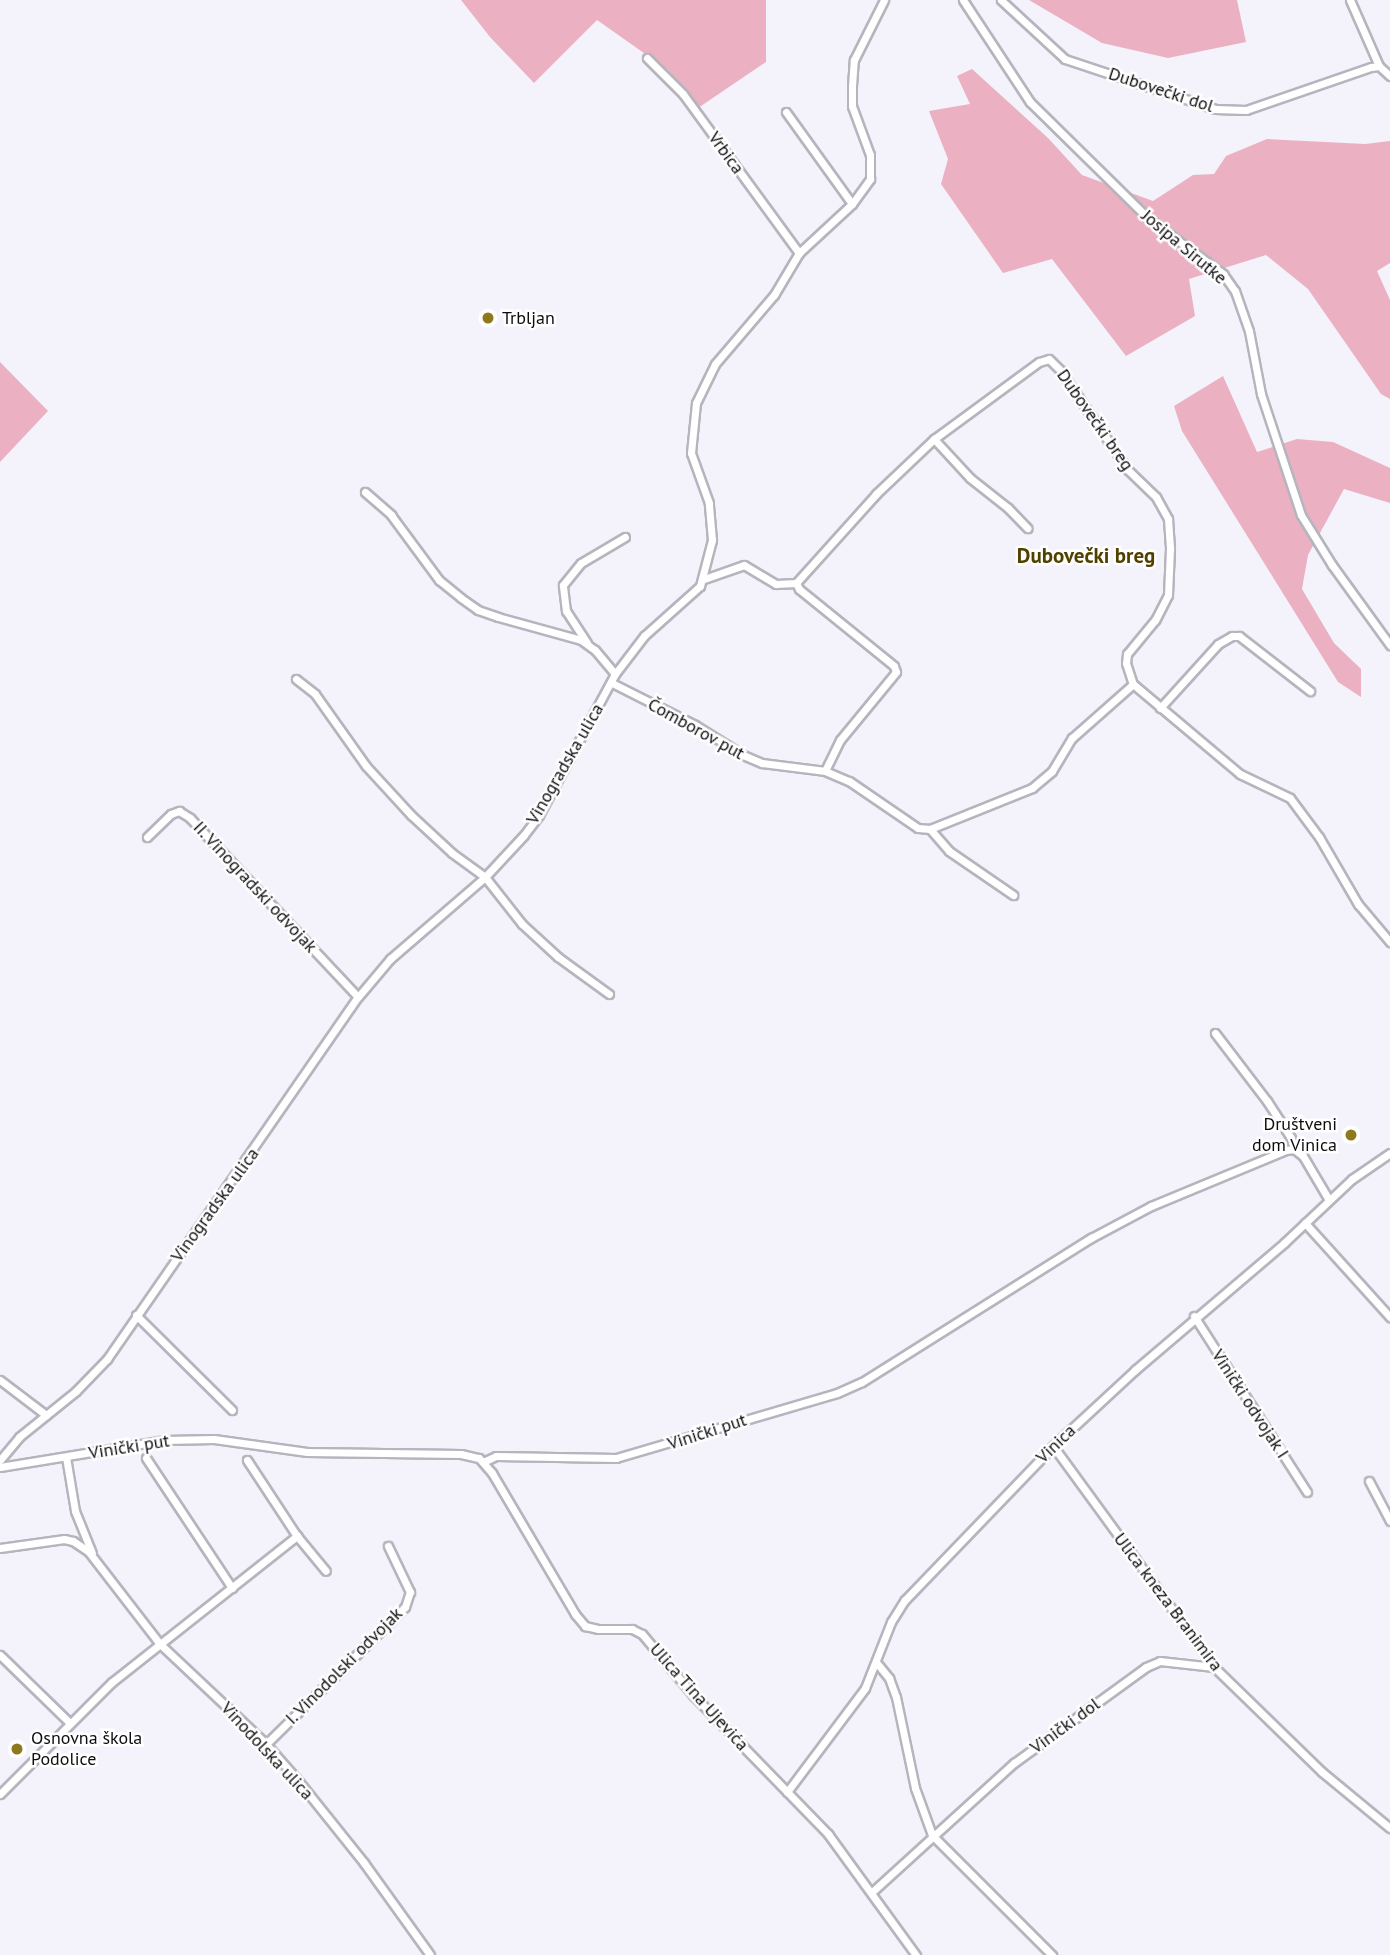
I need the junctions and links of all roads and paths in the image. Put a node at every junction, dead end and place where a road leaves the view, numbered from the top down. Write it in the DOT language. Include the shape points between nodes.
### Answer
graph roads {
  1 [pos="884,0"];
  2 [pos="963,0"];
  3 [pos="1001,0"];
  4 [pos="1350,0"];
  5 [pos="646,58"];
  6 [pos="1380,66"];
  7 [pos="1390,76"];
  8 [pos="786,112"];
  9 [pos="852,204"];
  10 [pos="799,253"];
  11 [pos="933,439"];
  12 [pos="365,492"];
  13 [pos="1027,528"];
  14 [pos="625,537"];
  15 [pos="704,579"];
  16 [pos="796,583"];
  17 [pos="587,644"];
  18 [pos="1390,645"];
  19 [pos="615,674"];
  20 [pos="296,680"];
  21 [pos="612,683"];
  22 [pos="1133,684"];
  23 [pos="1310,691"];
  24 [pos="1160,708"];
  25 [pos="825,771"];
  26 [pos="930,830"];
  27 [pos="146,837"];
  28 [pos="485,877"];
  29 [pos="1013,895"];
  30 [pos="1390,942"];
  31 [pos="609,994"];
  32 [pos="358,997"];
  33 [pos="1215,1032"];
  34 [pos="1294,1149"];
  35 [pos="1390,1153"];
  36 [pos="1329,1200"];
  37 [pos="1305,1223"];
  38 [pos="136,1315"];
  39 [pos="1194,1317"];
  40 [pos="1390,1317"];
  41 [pos="0,1380"];
  42 [pos="232,1410"];
  43 [pos="46,1415"];
  44 [pos="1054,1446"];
  45 [pos="66,1457"];
  46 [pos="146,1458"];
  47 [pos="0,1460"];
  48 [pos="247,1460"];
  49 [pos="483,1462"];
  50 [pos="0,1466"];
  51 [pos="1369,1481"];
  52 [pos="1307,1492"];
  53 [pos="1390,1521"];
  54 [pos="297,1536"];
  55 [pos="388,1546"];
  56 [pos="0,1548"];
  57 [pos="93,1557"];
  58 [pos="326,1571"];
  59 [pos="232,1588"];
  60 [pos="160,1644"];
  61 [pos="0,1655"];
  62 [pos="876,1662"];
  63 [pos="1215,1668"];
  64 [pos="69,1722"];
  65 [pos="266,1744"];
  66 [pos="787,1792"];
  67 [pos="0,1794"];
  68 [pos="1390,1828"];
  69 [pos="932,1835"];
  70 [pos="872,1892"];
  71 [pos="430,1955"];
  72 [pos="916,1955"];
  73 [pos="1052,1955"];
  1 -- 9 [label="street" via="854,60 852,106 872,166 870,179"];
  2 -- 18 [label="street, Josipa Sirutke" via="1030,102 1148,218 1223,274 1235,291 1249,331 1261,394 1301,515"];
  3 -- 6 [label="street, Dubovečki dol" via="1065,59 1215,109 1246,110"];
  4 -- 6 [label="street"];
  5 -- 10 [label="street, Vrbica" via="683,94"];
  6 -- 7 [label="street"];
  8 -- 9 [label="street"];
  9 -- 10 [label="street"];
  10 -- 15 [label="street" via="774,295 715,364 696,403 691,453 709,503 712,540"];
  11 -- 13 [label="street"];
  11 -- 16 [label="street, Dubovečki breg"];
  11 -- 22 [label="street, Dubovečki breg" via="1039,362 1055,362 1128,470 1156,497 1168,519 1168,595 1156,620 1128,654"];
  12 -- 17 [label="street" via="390,515 439,580 478,610"];
  14 -- 17 [label="street" via="581,563 563,585 566,611"];
  15 -- 16 [label="street" via="744,565 776,584"];
  15 -- 19 [label="street, Vinogradska ulica" via="644,636"];
  16 -- 25 [label="street" via="896,672 840,740"];
  17 -- 19 [label="street"];
  19 -- 21 [label="street, Vinogradska ulica"];
  20 -- 28 [label="street" via="315,694 366,766 411,815"];
  21 -- 25 [label="street, Čomborov put" via="762,763"];
  21 -- 28 [label="street, Vinogradska ulica" via="539,815"];
  22 -- 24 [label="street"];
  22 -- 26 [label="street" via="1072,738 1052,771 1032,788"];
  23 -- 24 [label="street" via="1239,636 1232,636 1218,644"];
  24 -- 30 [label="street" via="1240,774 1290,798 1320,837 1358,904"];
  25 -- 26 [label="street, Čomborov put" via="849,781 918,828"];
  26 -- 29 [label="street, Čomborov put" via="949,851"];
  27 -- 32 [label="street, II. Vinogradski odvojak" via="171,814 179,811 190,818"];
  28 -- 31 [label="street" via="522,924 577,974"];
  28 -- 32 [label="street, Vinogradska ulica" via="390,959"];
  32 -- 38 [label="street, Vinogradska ulica"];
  33 -- 34 [label="street" via="1292,1138"];
  34 -- 36 [label="street"];
  34 -- 49 [label="street, Vinički put" via="1151,1206 1091,1238 862,1382 837,1393 615,1458 496,1456"];
  35 -- 36 [label="street, Vinica"];
  36 -- 37 [label="street, Vinica"];
  37 -- 39 [label="street, Vinica"];
  37 -- 40 [label="street"];
  38 -- 42 [label="street"];
  38 -- 43 [label="street, Vinogradska ulica" via="97,1373"];
  39 -- 44 [label="street, Vinica"];
  39 -- 52 [label="street, Vinički odvojak I"];
  41 -- 43 [label="street"];
  43 -- 47 [label="street, Vinogradska ulica"];
  44 -- 62 [label="street, Vinica" via="905,1600"];
  44 -- 63 [label="street, Ulica kneza Branimira"];
  45 -- 49 [label="street, Vinički put" via="166,1440 214,1439 318,1453 461,1454"];
  45 -- 50 [label="street, Vinički put"];
  45 -- 57 [label="street, Vinodolska ulica" via="75,1511"];
  46 -- 59 [label="street"];
  48 -- 54 [label="street"];
  49 -- 66 [label="street, Ulica Tina Ujevića" via="585,1626 632,1629 642,1634 693,1695"];
  51 -- 53 [label="street"];
  54 -- 58 [label="street"];
  54 -- 59 [label="street"];
  55 -- 65 [label="street, I. Vinodolski odvojak" via="410,1592 405,1607"];
  56 -- 57 [label="street, Vinodolska ulica" via="64,1539 81,1545"];
  57 -- 60 [label="street, Vinodolska ulica"];
  59 -- 60 [label="street"];
  60 -- 64 [label="street"];
  60 -- 65 [label="street, Vinodolska ulica"];
  61 -- 64 [label="street"];
  62 -- 66 [label="street, Vinica" via="858,1700"];
  62 -- 69 [label="street" via="896,1697 915,1788"];
  63 -- 68 [label="street, Ulica kneza Branimira" via="1322,1772"];
  63 -- 69 [label="street, Vinički dol" via="1160,1661 1146,1667 1014,1763"];
  64 -- 67 [label="street"];
  65 -- 71 [label="street, Vinodolska ulica" via="364,1863"];
  66 -- 70 [label="street, Ulica Tina Ujevića" via="828,1834"];
  69 -- 70 [label="street, Vinički dol"];
  69 -- 73 [label="street"];
  70 -- 72 [label="street, Ulica Tina Ujevića"];
}
